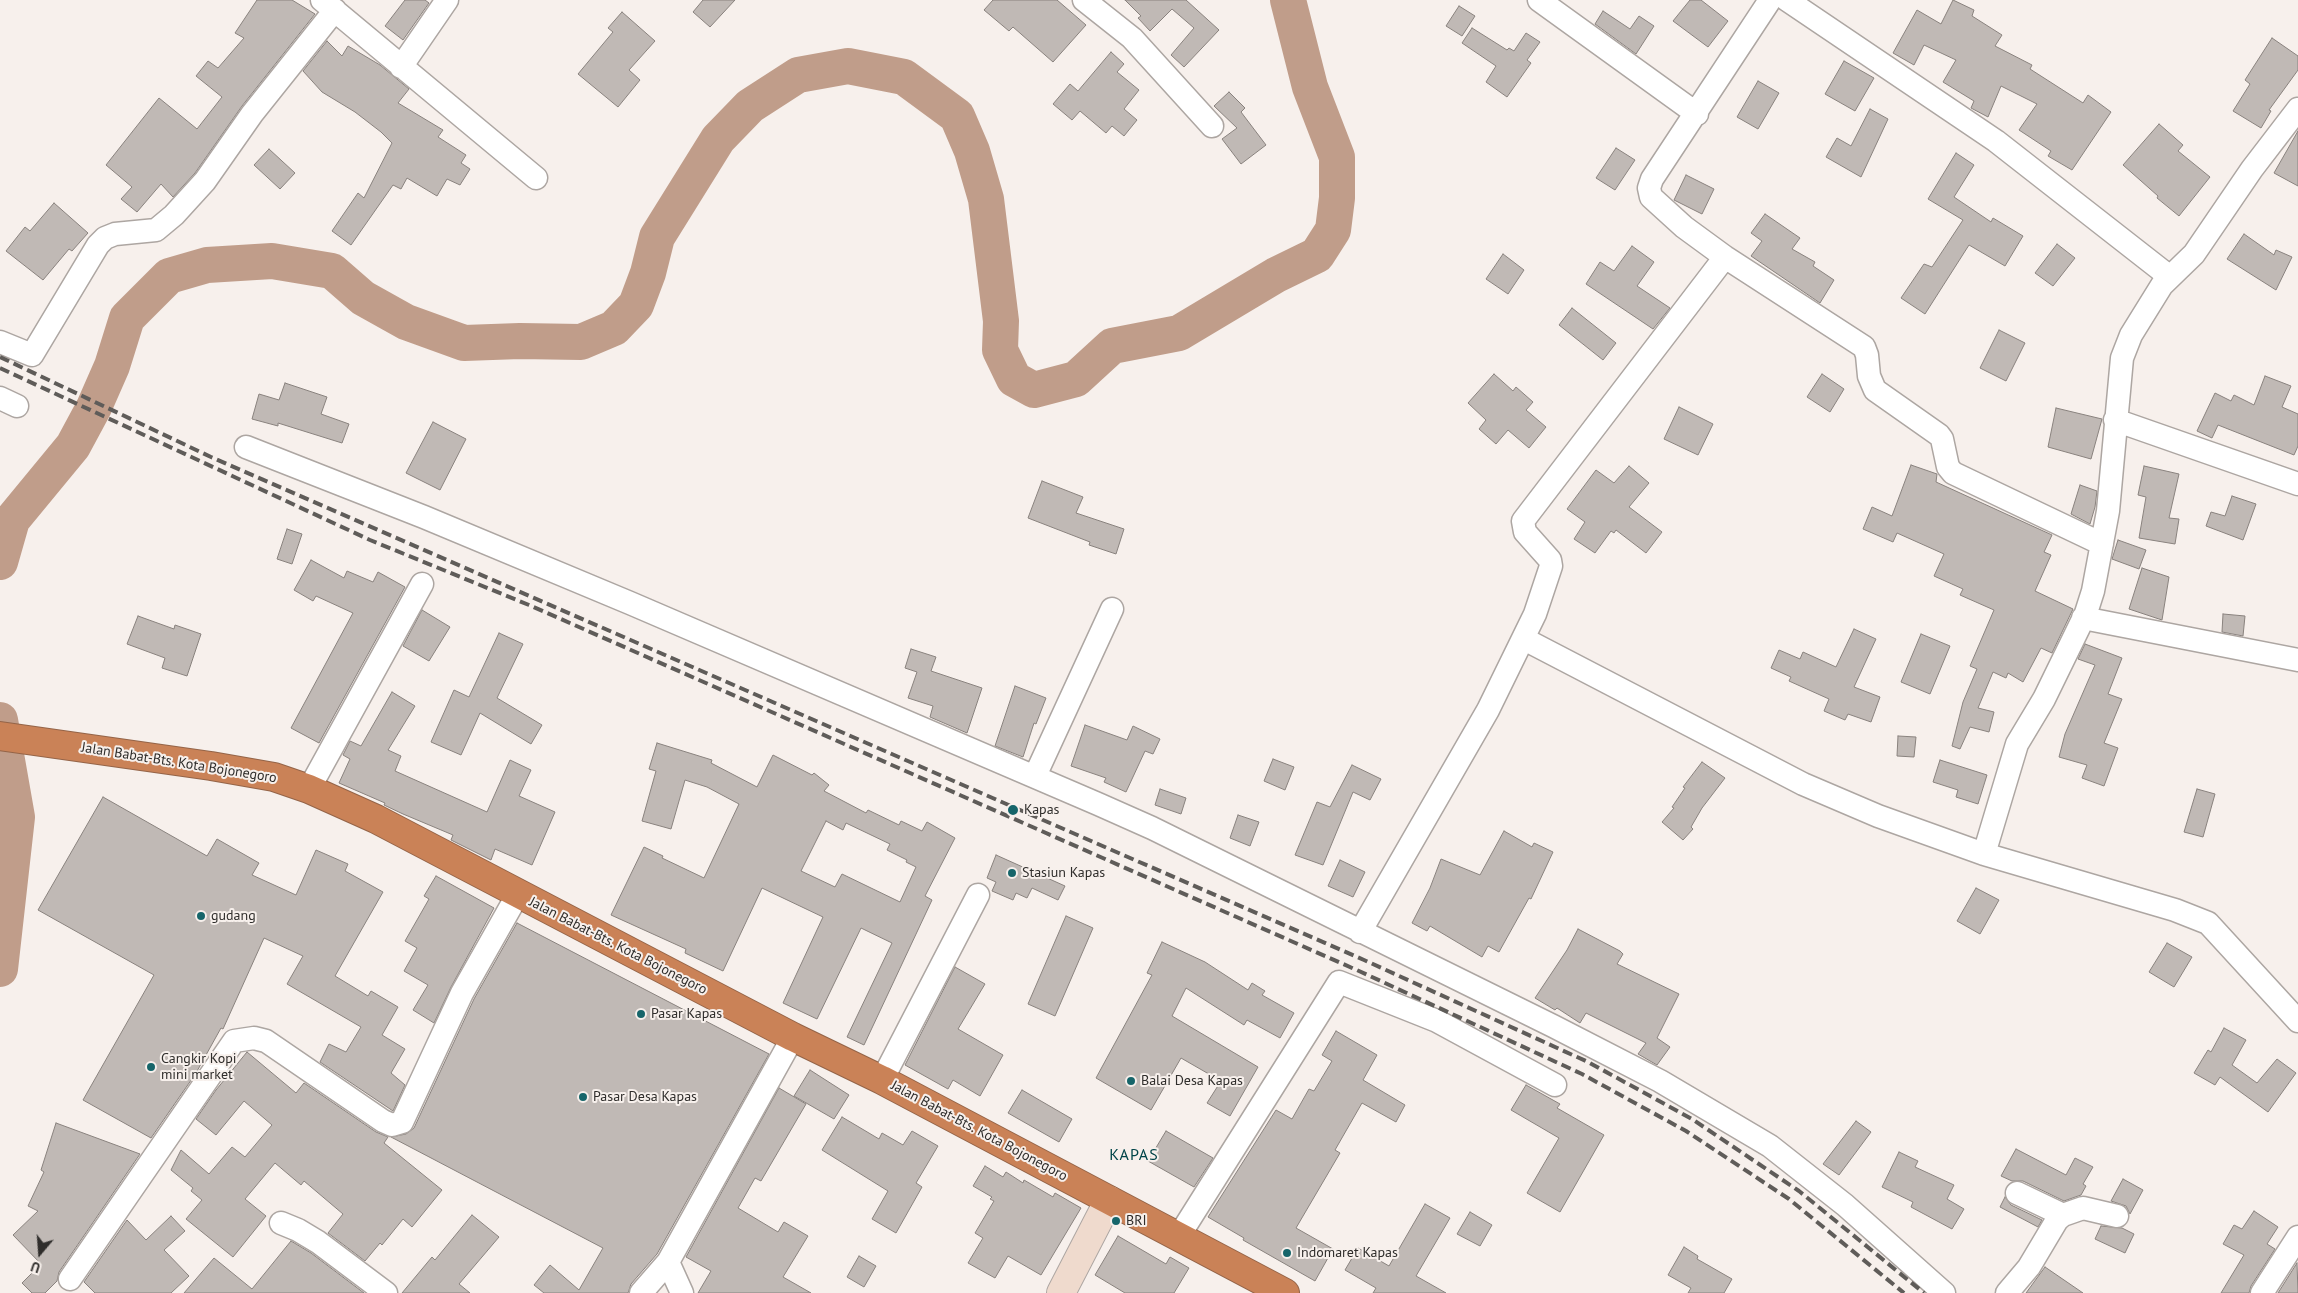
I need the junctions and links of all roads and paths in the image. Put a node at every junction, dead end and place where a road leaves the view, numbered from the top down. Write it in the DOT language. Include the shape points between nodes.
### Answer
graph roads {
  1 [pos="447,0"];
  2 [pos="1084,0"];
  3 [pos="1539,0"];
  4 [pos="1770,0"];
  5 [pos="1788,0"];
  6 [pos="329,5"];
  7 [pos="401,67"];
  8 [pos="2298,109"];
  9 [pos="1697,114"];
  10 [pos="1212,126"];
  11 [pos="536,178"];
  12 [pos="1726,257"];
  13 [pos="2170,277"];
  14 [pos="0,342"];
  15 [pos="2115,420"];
  16 [pos="246,447"];
  17 [pos="2298,484"];
  18 [pos="2102,544"];
  19 [pos="422,584"];
  20 [pos="1112,609"];
  21 [pos="2083,618"];
  22 [pos="1524,639"];
  23 [pos="2298,660"];
  24 [pos="0,736"];
  25 [pos="1035,776"];
  26 [pos="309,789"];
  27 [pos="1984,854"];
  28 [pos="518,894"];
  29 [pos="978,895"];
  30 [pos="1360,932"];
  31 [pos="2298,1021"];
  32 [pos="793,1037"];
  33 [pos="882,1080"];
  34 [pos="1555,1085"];
  35 [pos="2017,1193"];
  36 [pos="1109,1200"];
  37 [pos="2063,1215"];
  38 [pos="2118,1216"];
  39 [pos="281,1223"];
  40 [pos="1179,1236"];
  41 [pos="2298,1237"];
  42 [pos="668,1262"];
  43 [pos="70,1279"];
  44 [pos="386,1293"];
  45 [pos="641,1293"];
  46 [pos="682,1293"];
  47 [pos="1061,1293"];
  48 [pos="1285,1293"];
  49 [pos="1944,1293"];
  50 [pos="2007,1293"];
  51 [pos="2262,1293"];
  1 -- 7 [label="street"];
  2 -- 10 [label="street" via="1132,38"];
  3 -- 9 [label="street"];
  4 -- 9 [label="street"];
  5 -- 13 [label="street" via="1996,140"];
  6 -- 7 [label="street"];
  6 -- 14 [label="street" via="205,181 174,215 156,230 114,234 105,238 32,355"];
  7 -- 11 [label="street"];
  8 -- 13 [label="street" via="2194,254"];
  9 -- 12 [label="street" via="1649,188 1651,197 1684,227"];
  12 -- 18 [label="street" via="1864,347 1875,390 1939,435 1953,474"];
  12 -- 22 [label="street" via="1523,521 1525,532 1550,560 1550,572"];
  13 -- 15 [label="street" via="2145,310 2122,358"];
  15 -- 17 [label="street"];
  15 -- 18 [label="street" via="2108,511"];
  16 -- 25 [label="street" via="452,528"];
  18 -- 21 [label="street" via="2093,591"];
  19 -- 26 [label="street"];
  20 -- 25 [label="street"];
  21 -- 23 [label="street"];
  21 -- 27 [label="street" via="2044,699 2017,744"];
  22 -- 27 [label="street" via="1804,784 1878,816"];
  22 -- 30 [label="street" via="1488,710"];
  24 -- 26 [label="highway, Jalan Babat-Bts. Kota Bojonegoro" via="220,767 274,777"];
  25 -- 30 [label="street" via="1152,828"];
  26 -- 28 [label="highway, Jalan Babat-Bts. Kota Bojonegoro" via="376,819"];
  27 -- 31 [label="street" via="2175,910 2208,923"];
  28 -- 32 [label="highway, Jalan Babat-Bts. Kota Bojonegoro"];
  28 -- 43 [label="street" via="462,993 402,1122 392,1125 383,1121 266,1041 254,1038 234,1041"];
  29 -- 33 [label="street"];
  30 -- 49 [label="street" via="1660,1081 1770,1146 1845,1205"];
  32 -- 33 [label="highway, Jalan Babat-Bts. Kota Bojonegoro"];
  32 -- 42 [label="street"];
  33 -- 36 [label="highway, Jalan Babat-Bts. Kota Bojonegoro"];
  34 -- 40 [label="street" via="1437,1021 1338,982"];
  35 -- 37 [label="street"];
  36 -- 40 [label="highway, Jalan Babat-Bts. Kota Bojonegoro"];
  36 -- 47 [label="street"];
  37 -- 38 [label="street" via="2083,1208"];
  37 -- 50 [label="street" via="2056,1220 2030,1267"];
  39 -- 44 [label="street" via="318,1242"];
  40 -- 48 [label="highway, Jalan Babat-Bts. Kota Bojonegoro"];
  41 -- 51 [label="street"];
  42 -- 45 [label="street"];
  42 -- 46 [label="street"];
}
